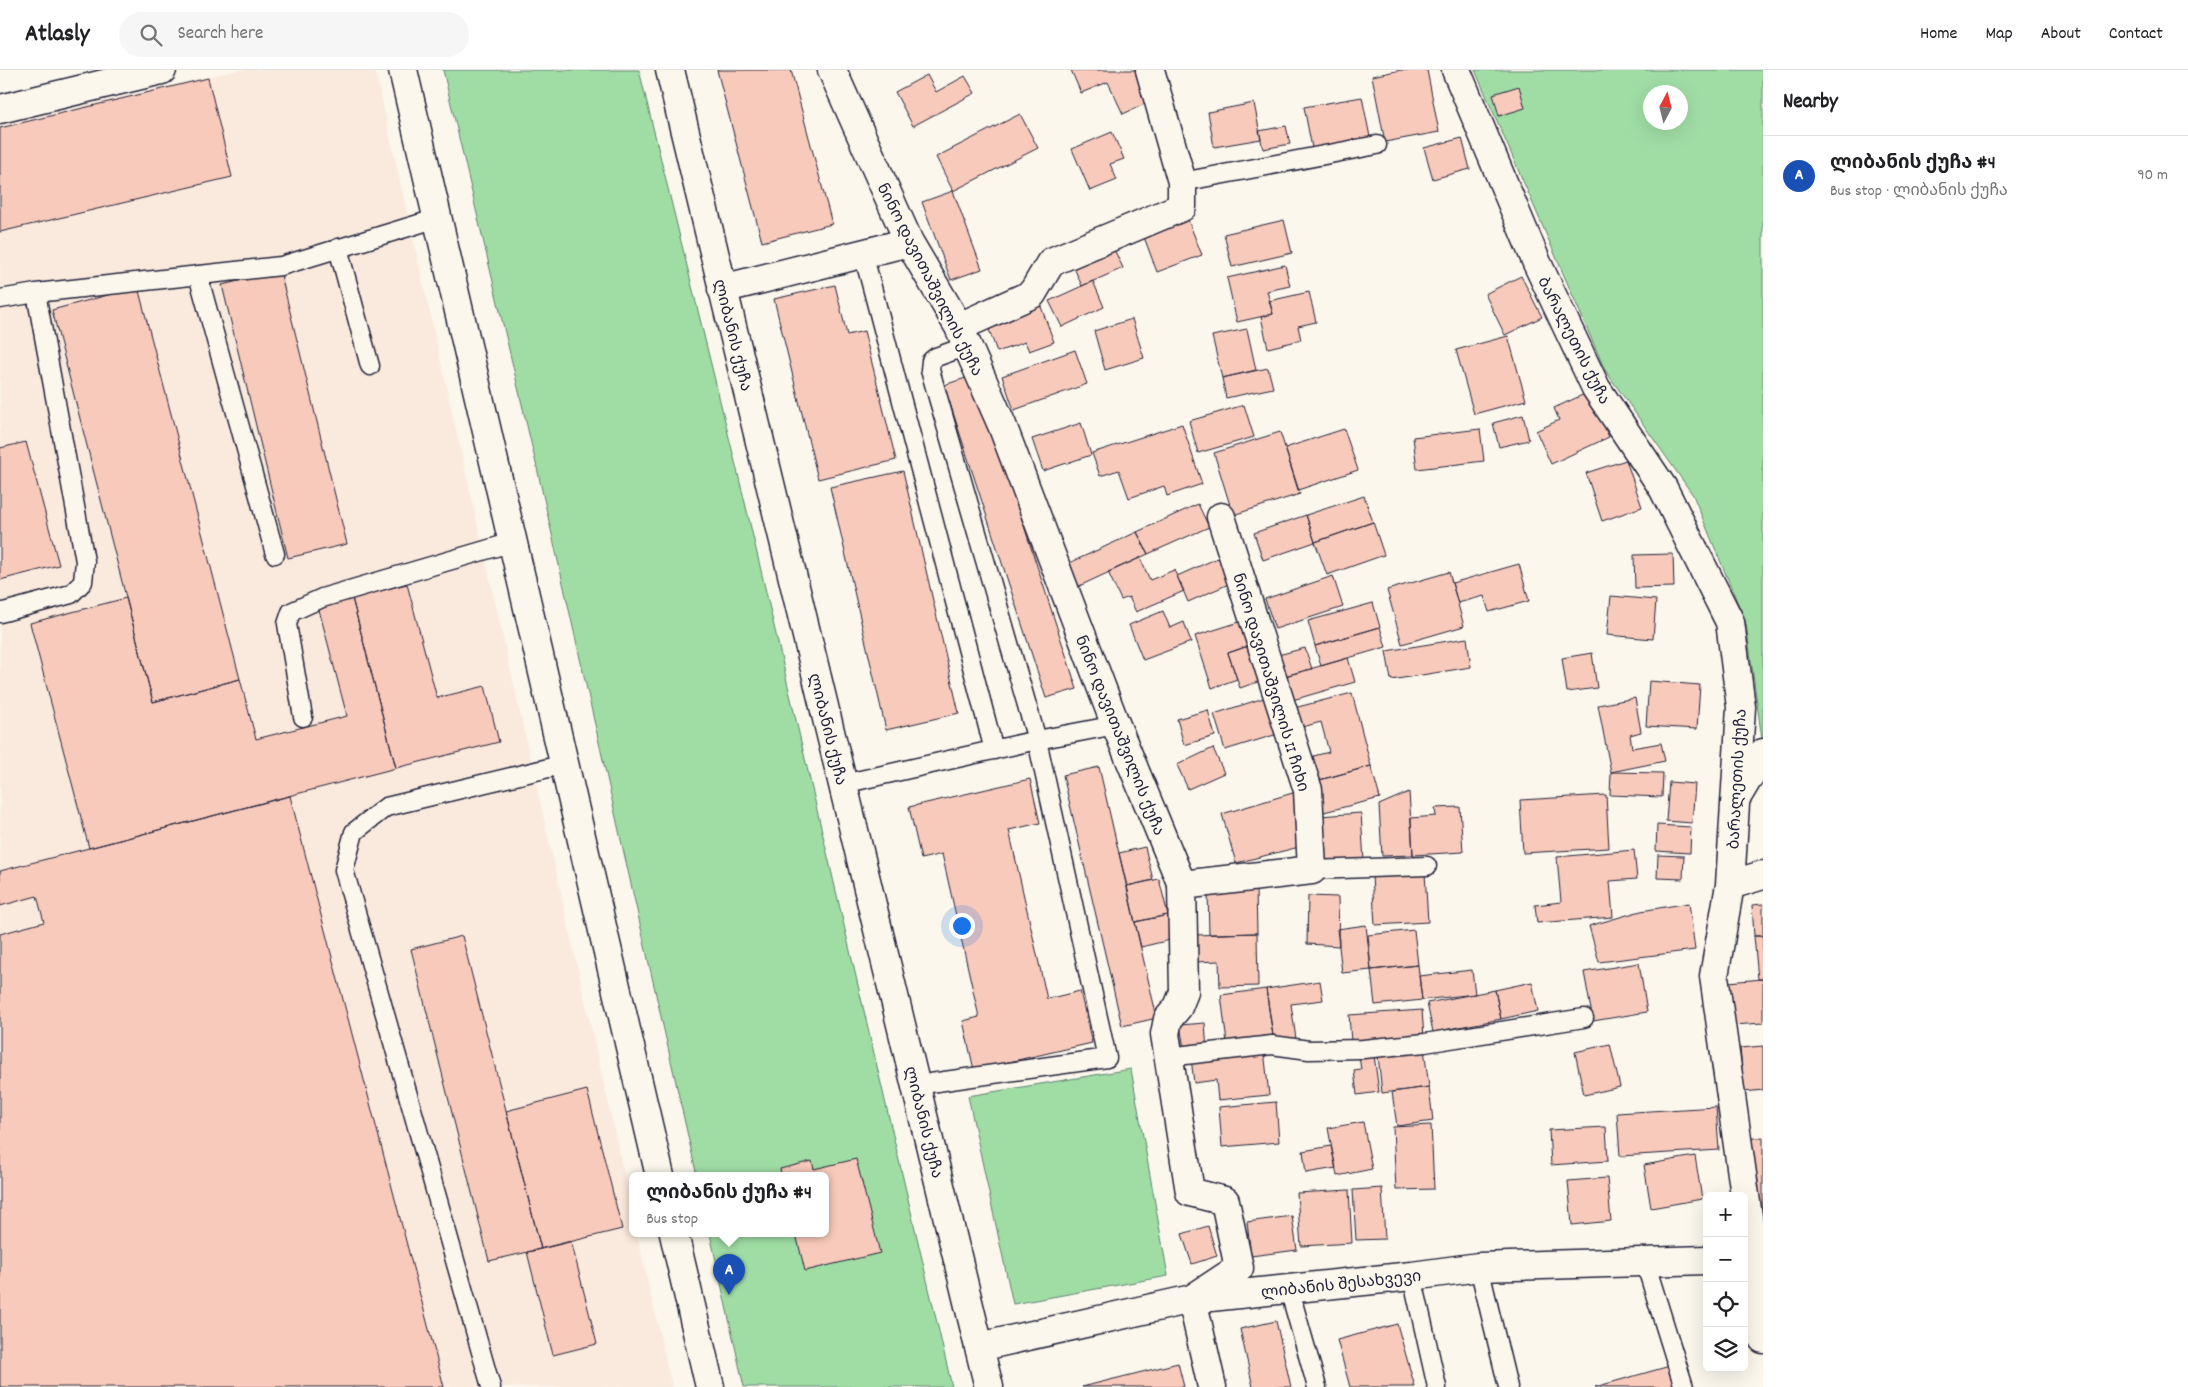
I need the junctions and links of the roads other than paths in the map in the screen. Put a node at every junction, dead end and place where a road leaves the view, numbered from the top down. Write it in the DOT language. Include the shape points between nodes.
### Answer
graph roads {
  1 [pos="162,70"];
  2 [pos="403,70"];
  3 [pos="670,70"];
  4 [pos="832,70"];
  5 [pos="1150,70"];
  6 [pos="1456,70"];
  7 [pos="0,109"];
  8 [pos="1377,145"];
  9 [pos="1182,182"];
  10 [pos="438,218"];
  11 [pos="908,242"];
  12 [pos="338,248"];
  13 [pos="864,253"];
  14 [pos="198,275"];
  15 [pos="722,289"];
  16 [pos="36,293"];
  17 [pos="0,299"];
  18 [pos="963,336"];
  19 [pos="370,366"];
  20 [pos="1220,517"];
  21 [pos="513,542"];
  22 [pos="275,554"];
  23 [pos="0,613"];
  24 [pos="303,717"];
  25 [pos="1116,725"];
  26 [pos="1037,740"];
  27 [pos="994,750"];
  28 [pos="1763,753"];
  29 [pos="565,764"];
  30 [pos="843,784"];
  31 [pos="1735,800"];
  32 [pos="1427,866"];
  33 [pos="1312,870"];
  34 [pos="1763,875"];
  35 [pos="1182,885"];
  36 [pos="1730,885"];
  37 [pos="1584,1018"];
  38 [pos="1168,1057"];
  39 [pos="916,1085"];
  40 [pos="659,1172"];
  41 [pos="675,1237"];
  42 [pos="1754,1259"];
  43 [pos="1703,1260"];
  44 [pos="1645,1262"];
  45 [pos="1479,1267"];
  46 [pos="1412,1276"];
  47 [pos="1289,1289"];
  48 [pos="1192,1299"];
  49 [pos="1763,1339"];
  50 [pos="980,1347"];
  51 [pos="491,1387"];
  52 [pos="710,1387"];
  53 [pos="989,1387"];
  54 [pos="1212,1387"];
  55 [pos="1317,1387"];
  56 [pos="1437,1387"];
  57 [pos="1508,1387"];
  58 [pos="1684,1387"];
  1 -- 7 [label="street"];
  2 -- 10 [label="street"];
  3 -- 15 [label="street, ლიბანის ქუჩა"];
  4 -- 11 [label="street, ნინო დავითაშვილის ქუჩა"];
  5 -- 9 [label="street"];
  6 -- 31 [label="street, ბარალეთის ქუჩა" via="1537,263 1596,388 1663,488 1730,622 1741,707"];
  8 -- 9 [label="lane"];
  9 -- 18 [label="street" via="1182,207 1051,262 1032,294"];
  10 -- 12 [label="lane"];
  10 -- 21 [label="street"];
  11 -- 13 [label="street"];
  11 -- 18 [label="street, ნინო დავითაშვილის ქუჩა"];
  12 -- 14 [label="lane" via="282,266"];
  12 -- 19 [label="lane"];
  13 -- 15 [label="street"];
  13 -- 27 [label="lane"];
  14 -- 16 [label="lane"];
  14 -- 22 [label="lane"];
  15 -- 30 [label="street, ლიბანის ქუჩა"];
  16 -- 17 [label="lane"];
  16 -- 23 [label="lane" via="85,561 84,582 71,594"];
  18 -- 25 [label="street, ნინო დავითაშვილის ქუჩა" via="1002,425"];
  18 -- 26 [label="lane" via="931,361 930,370"];
  20 -- 33 [label="street, ნინო დავითაშვილის II ჩიხი" via="1308,790"];
  21 -- 24 [label="lane" via="322,598 291,612 287,624"];
  21 -- 29 [label="street"];
  25 -- 26 [label="lane"];
  25 -- 35 [label="street, ნინო დავითაშვილის ქუჩა"];
  26 -- 27 [label="lane"];
  26 -- 39 [label="lane" via="1108,1058"];
  27 -- 30 [label="lane"];
  28 -- 31 [label="street"];
  29 -- 40 [label="street"];
  29 -- 51 [label="lane" via="386,807 354,832 344,870"];
  30 -- 39 [label="street, ლიბანის ქუჩა"];
  31 -- 36 [label="street, ბარალეთის ქუჩა"];
  32 -- 33 [label="lane"];
  33 -- 35 [label="street"];
  34 -- 36 [label="street"];
  35 -- 38 [label="street, ნინო დავითაშვილის ქუჩა" via="1184,992 1168,1019 1165,1034"];
  36 -- 42 [label="street, ბარალეთის ქუჩა" via="1714,976"];
  37 -- 38 [label="lane" via="1398,1046 1308,1050 1272,1045"];
  38 -- 48 [label="street, ნინო დავითაშვილის ქუჩა" via="1190,1192 1225,1200 1239,1268"];
  39 -- 50 [label="street, ლიბანის ქუჩა"];
  41 -- 52 [label="street"];
  42 -- 49 [label="street, ბარალეთის ქუჩა"];
  43 -- 44 [label="street, ლიბანის შესახვევი"];
  44 -- 45 [label="street, ლიბანის შესახვევი"];
  44 -- 58 [label="lane"];
  45 -- 46 [label="street, ლიბანის შესახვევი"];
  45 -- 57 [label="lane"];
  46 -- 47 [label="street, ლიბანის შესახვევი"];
  46 -- 56 [label="lane"];
  47 -- 48 [label="street, ლიბანის შესახვევი"];
  47 -- 55 [label="lane"];
  48 -- 50 [label="street, ლიბანის შესახვევი"];
  48 -- 54 [label="street"];
  50 -- 53 [label="street, ლიბანის ქუჩა"];
}
